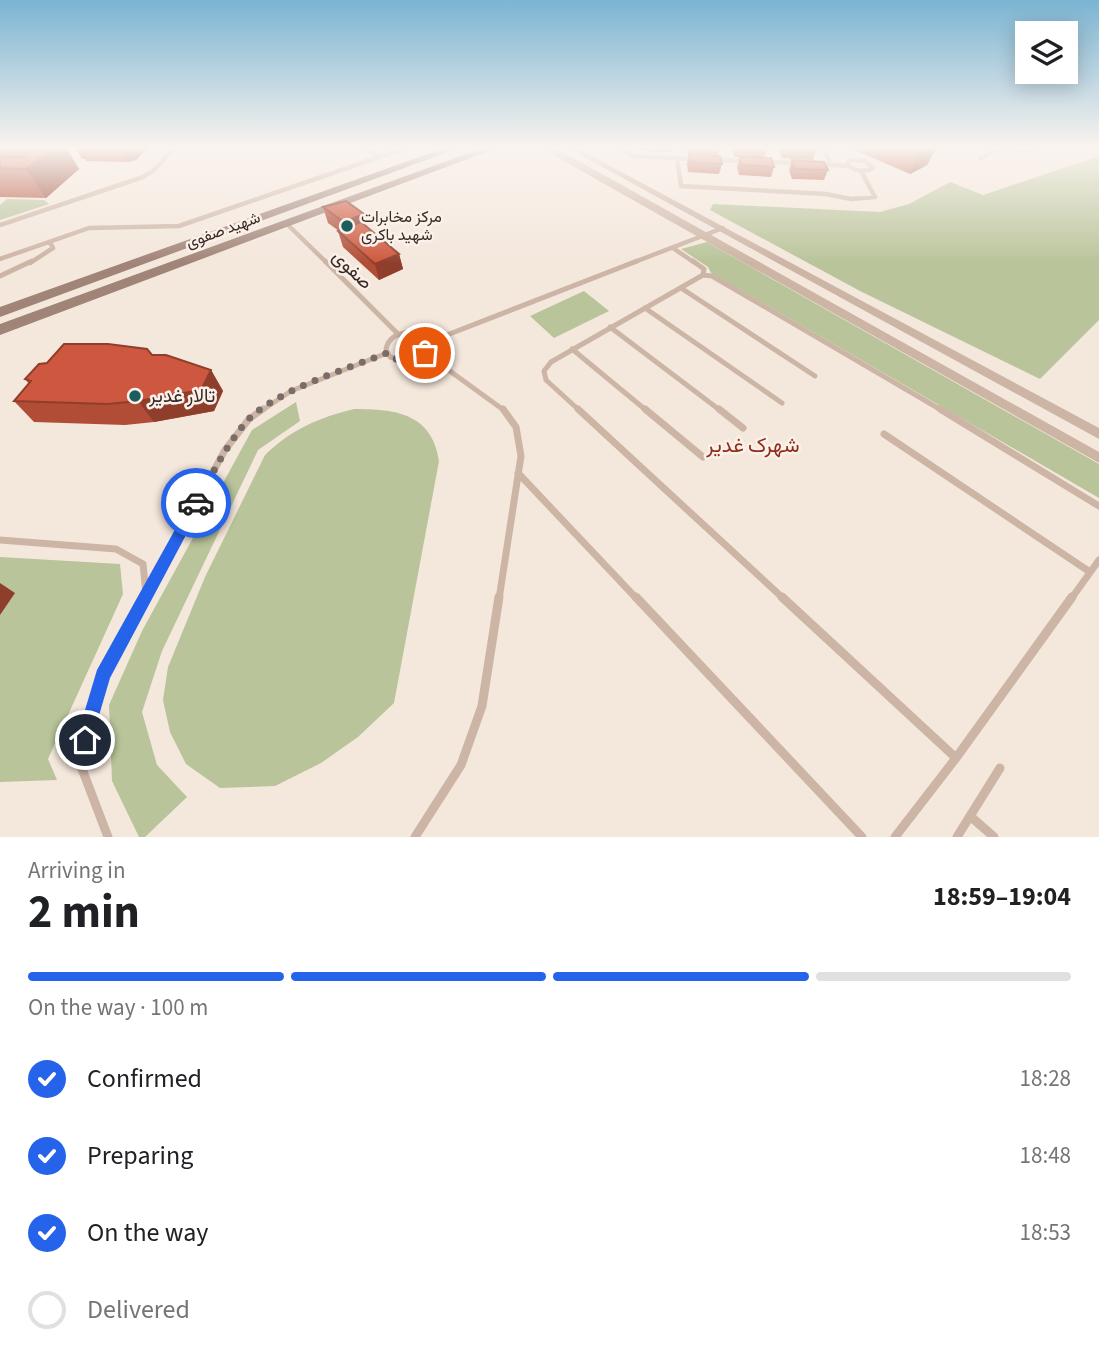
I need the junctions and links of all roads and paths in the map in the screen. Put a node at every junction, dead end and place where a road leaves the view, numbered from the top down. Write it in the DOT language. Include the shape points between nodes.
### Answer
graph roads {
  1 [pos="119,185"];
  2 [pos="298,185"];
  3 [pos="350,185"];
  4 [pos="377,185"];
  5 [pos="396,185"];
  6 [pos="613,185"];
  7 [pos="642,185"];
  8 [pos="681,185"];
  9 [pos="869,185"];
  10 [pos="383,190"];
  11 [pos="0,225"];
  12 [pos="288,225"];
  13 [pos="723,228"];
  14 [pos="705,237"];
  15 [pos="50,242"];
  16 [pos="673,248"];
  17 [pos="0,259"];
  18 [pos="703,275"];
  19 [pos="0,276"];
  20 [pos="681,288"];
  21 [pos="645,308"];
  22 [pos="0,312"];
  23 [pos="610,327"];
  24 [pos="0,330"];
  25 [pos="398,334"];
  26 [pos="429,342"];
  27 [pos="572,349"];
  28 [pos="387,353"];
  29 [pos="425,353"];
  30 [pos="815,376"];
  31 [pos="782,403"];
  32 [pos="743,428"];
  33 [pos="884,434"];
  34 [pos="1099,434"];
  35 [pos="703,457"];
  36 [pos="1099,458"];
  37 [pos="518,473"];
  38 [pos="1099,506"];
  39 [pos="0,540"];
  40 [pos="1099,560"];
  41 [pos="1090,572"];
  42 [pos="146,594"];
  43 [pos="956,758"];
  44 [pos="1000,768"];
  45 [pos="970,816"];
  46 [pos="108,837"];
  47 [pos="415,837"];
  48 [pos="862,837"];
  49 [pos="895,837"];
  50 [pos="957,837"];
  51 [pos="994,837"];
  1 -- 11 [label="lane"];
  2 -- 15 [label="lane" via="179,226 89,228"];
  3 -- 22 [label="street, شهید صفوی"];
  4 -- 10 [label="street"];
  5 -- 10 [label="street, شهید صفوی"];
  6 -- 14 [label="street"];
  7 -- 13 [label="street"];
  8 -- 9 [label="lane" via="851,199 875,197"];
  10 -- 12 [label="street, شهید صفوی"];
  12 -- 24 [label="street, شهید صفوی"];
  12 -- 25 [label="lane, صفوی"];
  13 -- 14 [label="lane"];
  13 -- 34 [label="street"];
  14 -- 16 [label="lane"];
  14 -- 36 [label="street"];
  15 -- 17 [label="lane"];
  15 -- 19 [label="lane" via="53,247 22,268"];
  16 -- 18 [label="lane" via="704,269"];
  16 -- 26 [label="lane"];
  18 -- 20 [label="lane"];
  18 -- 38 [label="lane" via="855,357"];
  20 -- 21 [label="lane"];
  20 -- 30 [label="lane"];
  21 -- 23 [label="lane"];
  21 -- 31 [label="lane"];
  23 -- 27 [label="lane"];
  23 -- 32 [label="lane"];
  25 -- 26 [label="lane" via="418,333"];
  25 -- 28 [label="lane" via="389,341"];
  26 -- 29 [label="lane"];
  27 -- 35 [label="lane"];
  27 -- 43 [label="lane" via="551,362 544,371 546,380"];
  28 -- 29 [label="lane" via="401,360"];
  28 -- 42 [label="lane" via="291,391 249,419 225,450"];
  29 -- 37 [label="lane" via="491,398 516,425 521,456"];
  33 -- 41 [label="lane"];
  37 -- 47 [label="lane" via="482,706 461,765"];
  37 -- 48 [label="lane"];
  39 -- 42 [label="lane" via="116,549 143,564"];
  40 -- 41 [label="lane"];
  41 -- 43 [label="lane"];
  42 -- 46 [label="lane" via="103,676 79,761"];
  43 -- 49 [label="lane"];
  44 -- 45 [label="lane"];
  45 -- 50 [label="lane"];
  45 -- 51 [label="lane"];
}
